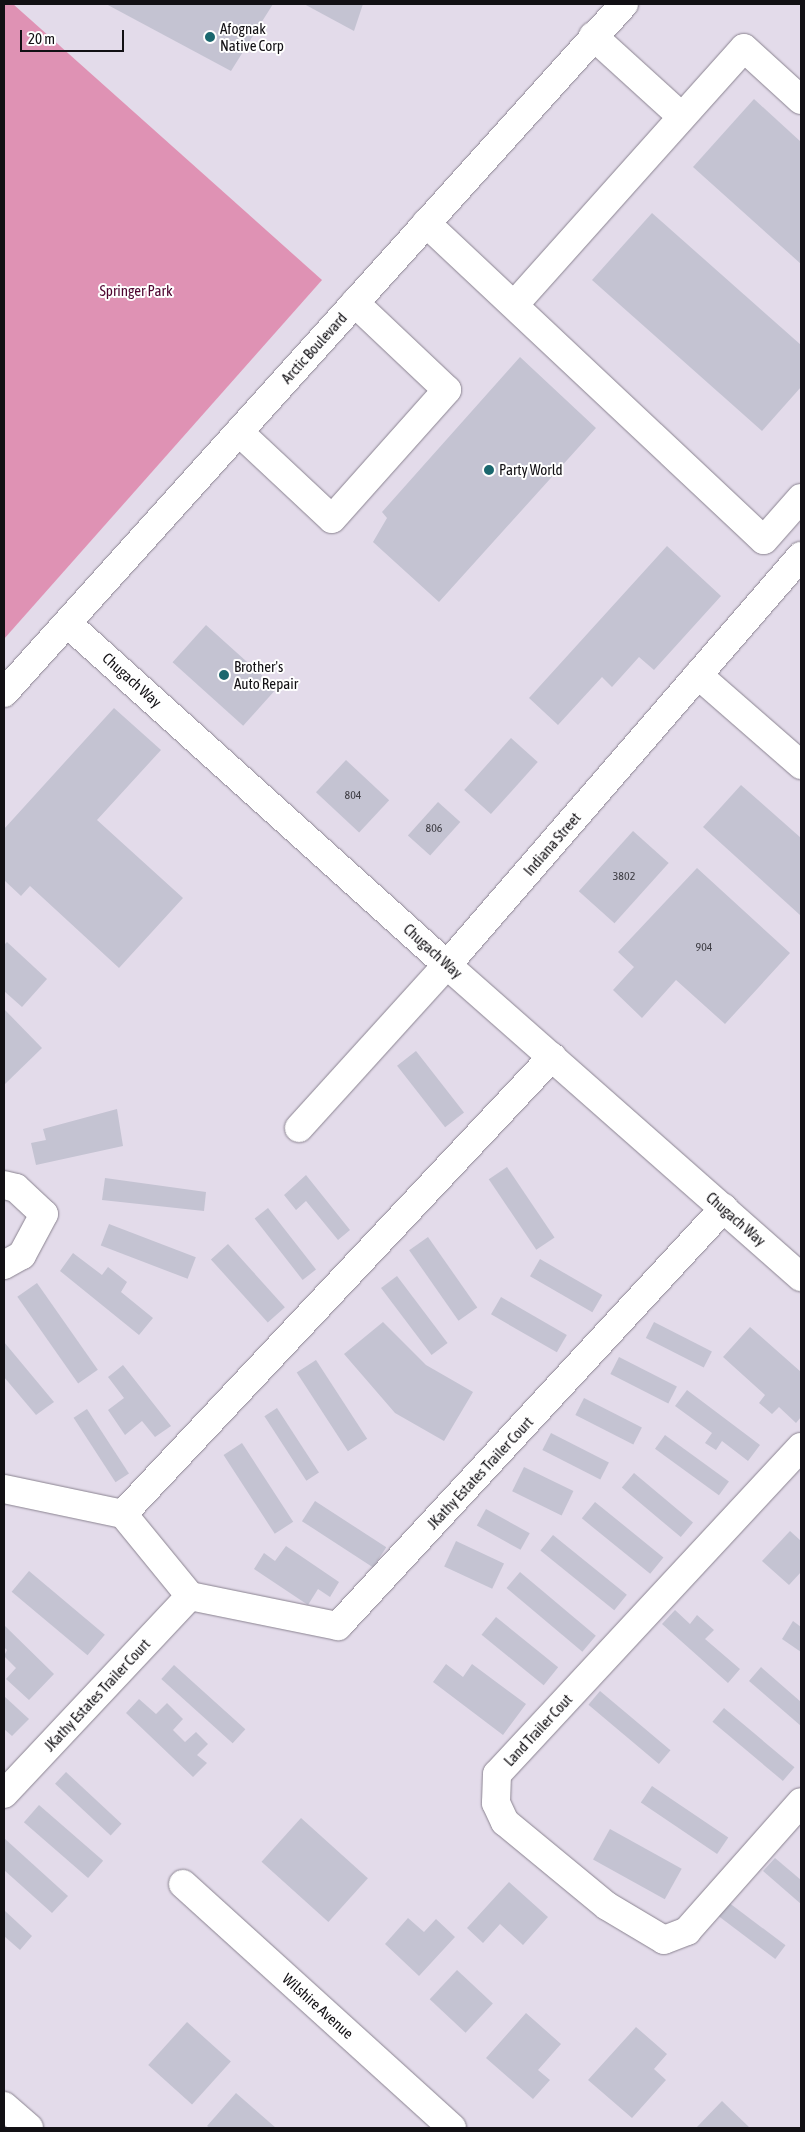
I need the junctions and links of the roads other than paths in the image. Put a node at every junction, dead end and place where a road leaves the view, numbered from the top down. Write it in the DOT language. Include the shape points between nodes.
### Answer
graph roads {
  1 [pos="624,4"];
  2 [pos="593,36"];
  3 [pos="801,100"];
  4 [pos="682,117"];
  5 [pos="426,223"];
  6 [pos="355,303"];
  7 [pos="515,304"];
  8 [pos="238,432"];
  9 [pos="801,498"];
  10 [pos="801,556"];
  11 [pos="67,622"];
  12 [pos="698,675"];
  13 [pos="4,693"];
  14 [pos="801,765"];
  15 [pos="447,965"];
  16 [pos="552,1057"];
  17 [pos="299,1128"];
  18 [pos="4,1185"];
  19 [pos="724,1208"];
  20 [pos="4,1265"];
  21 [pos="801,1277"];
  22 [pos="801,1447"];
  23 [pos="4,1489"];
  24 [pos="123,1514"];
  25 [pos="190,1596"];
  26 [pos="4,1794"];
  27 [pos="801,1802"];
  28 [pos="183,1884"];
  29 [pos="4,2106"];
  30 [pos="29,2128"];
  31 [pos="452,2128"];
  1 -- 2 [label="street, Arctic Boulevard"];
  2 -- 4 [label="street"];
  2 -- 5 [label="street, Arctic Boulevard"];
  3 -- 4 [label="street" via="744,48"];
  4 -- 7 [label="street"];
  5 -- 6 [label="street, Arctic Boulevard"];
  5 -- 7 [label="street"];
  6 -- 8 [label="street, Arctic Boulevard"];
  6 -- 8 [label="street" via="447,390 332,519"];
  7 -- 9 [label="street" via="764,540"];
  8 -- 11 [label="street, Arctic Boulevard"];
  10 -- 12 [label="street, Indiana Street"];
  11 -- 13 [label="street, Arctic Boulevard"];
  11 -- 15 [label="street, Chugach Way"];
  12 -- 14 [label="street"];
  12 -- 15 [label="street, Indiana Street"];
  15 -- 16 [label="street, Chugach Way"];
  15 -- 17 [label="street, Indiana Street"];
  16 -- 19 [label="street, Chugach Way"];
  16 -- 24 [label="street"];
  18 -- 20 [label="street" via="16,1188 44,1214 22,1255"];
  19 -- 21 [label="street, Chugach Way"];
  19 -- 25 [label="street, JKathy Estates Trailer Court" via="338,1626"];
  22 -- 27 [label="street, Land Trailer Cout" via="497,1774 496,1803 505,1822 607,1906 664,1940 687,1931"];
  23 -- 24 [label="street"];
  24 -- 25 [label="street"];
  25 -- 26 [label="street, JKathy Estates Trailer Court"];
  28 -- 31 [label="street, Wilshire Avenue"];
  29 -- 30 [label="street"];
}
